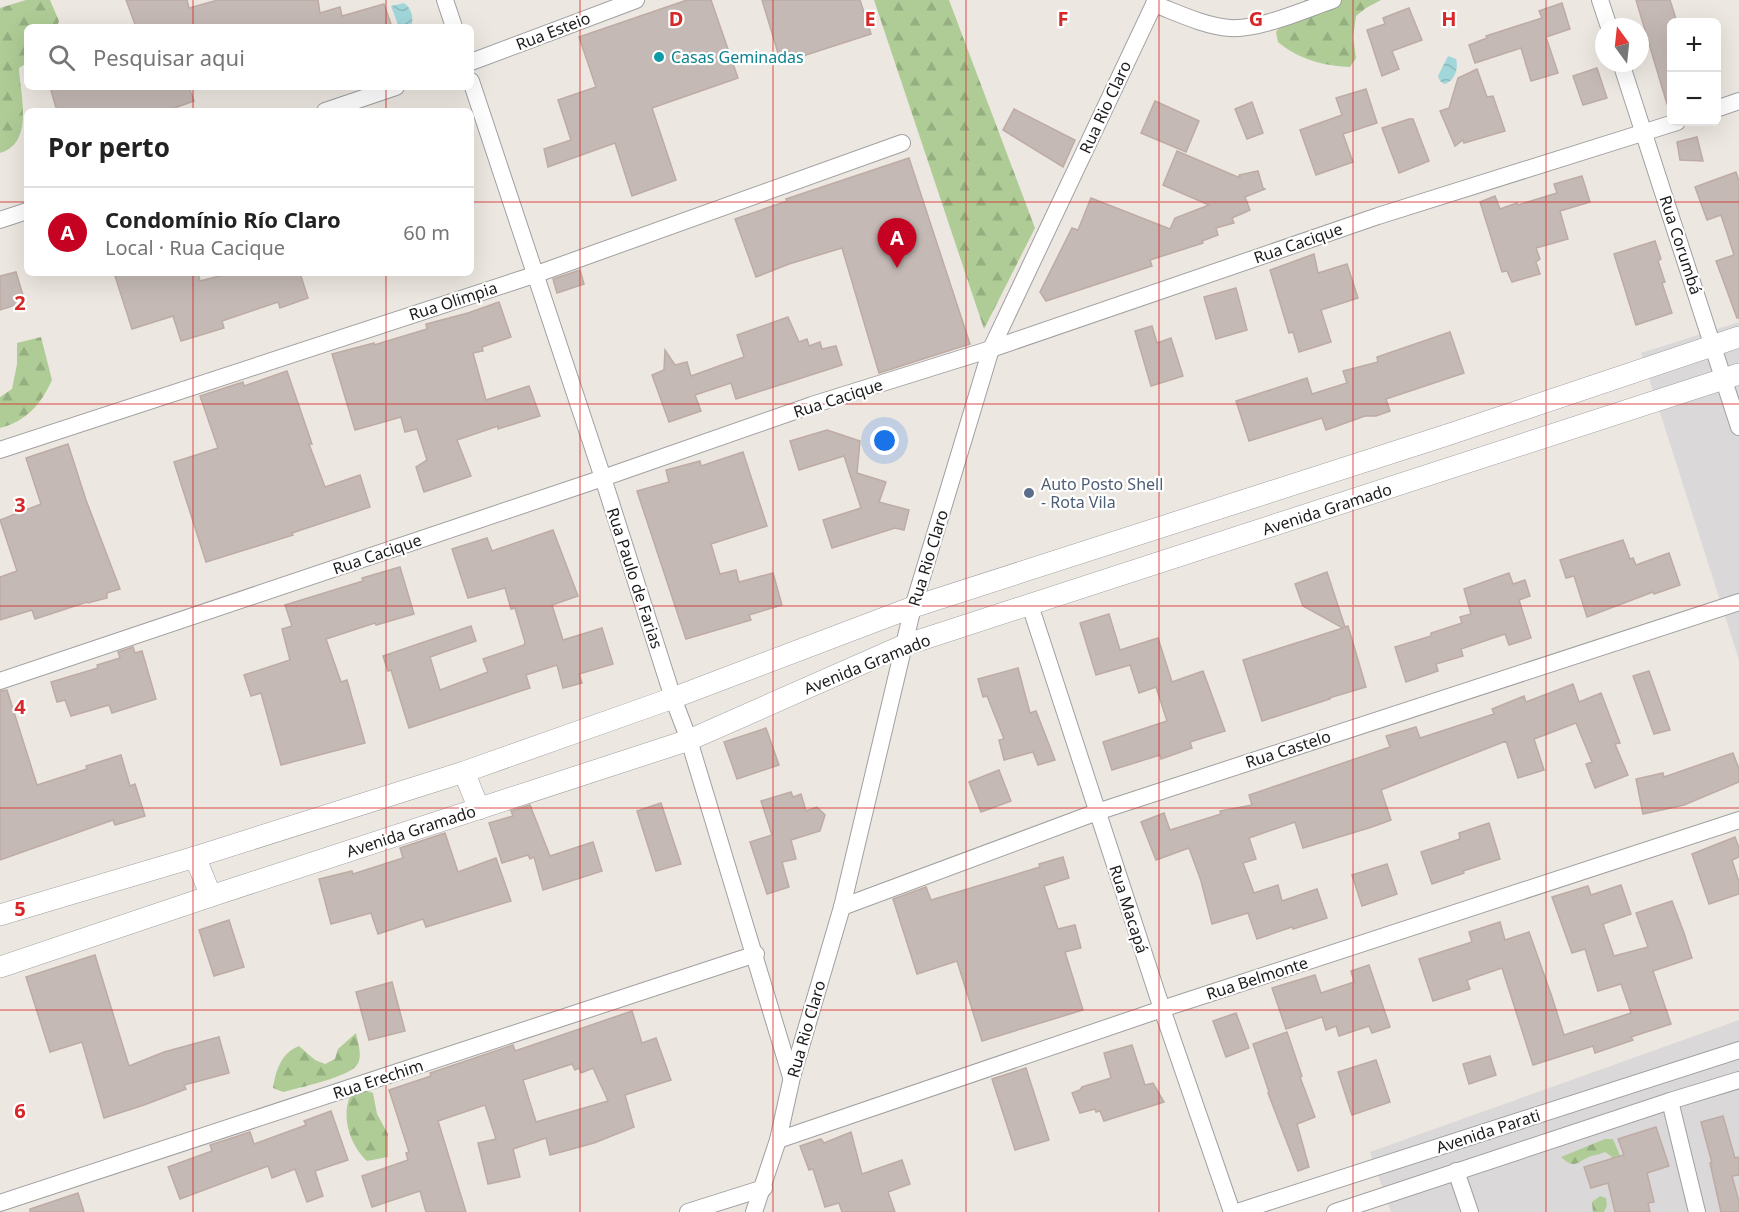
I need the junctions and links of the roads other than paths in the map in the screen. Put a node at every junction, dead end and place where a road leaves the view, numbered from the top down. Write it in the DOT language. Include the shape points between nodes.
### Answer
graph roads {
  1 [pos="445,0"];
  2 [pos="636,0"];
  3 [pos="1333,0"];
  4 [pos="1600,0"];
  5 [pos="1155,2"];
  6 [pos="1606,18"];
  7 [pos="453,24"];
  8 [pos="474,61"];
  9 [pos="1625,72"];
  10 [pos="387,90"];
  11 [pos="474,90"];
  12 [pos="1739,101"];
  13 [pos="1721,107"];
  14 [pos="333,108"];
  15 [pos="1667,125"];
  16 [pos="1645,132"];
  17 [pos="902,142"];
  18 [pos="24,212"];
  19 [pos="0,220"];
  20 [pos="534,275"];
  21 [pos="1739,337"];
  22 [pos="1713,345"];
  23 [pos="991,349"];
  24 [pos="1731,376"];
  25 [pos="1739,427"];
  26 [pos="0,450"];
  27 [pos="603,478"];
  28 [pos="1739,602"];
  29 [pos="1030,605"];
  30 [pos="913,607"];
  31 [pos="902,646"];
  32 [pos="0,681"];
  33 [pos="673,698"];
  34 [pos="689,740"];
  35 [pos="464,772"];
  36 [pos="479,808"];
  37 [pos="1097,812"];
  38 [pos="1739,820"];
  39 [pos="195,857"];
  40 [pos="211,896"];
  41 [pos="842,907"];
  42 [pos="0,915"];
  43 [pos="756,954"];
  44 [pos="0,967"];
  45 [pos="1162,1009"];
  46 [pos="1739,1050"];
  47 [pos="792,1077"];
  48 [pos="1739,1080"];
  49 [pos="1670,1101"];
  50 [pos="778,1140"];
  51 [pos="1456,1171"];
  52 [pos="764,1188"];
  53 [pos="0,1203"];
  54 [pos="688,1212"];
  55 [pos="754,1212"];
  56 [pos="1232,1212"];
  57 [pos="1237,1212"];
  58 [pos="1335,1212"];
  59 [pos="1470,1212"];
  60 [pos="1697,1212"];
  1 -- 7 [label="street"];
  2 -- 8 [label="street, Rua Esteio"];
  3 -- 5 [label="street" via="1277,19 1232,28 1216,26"];
  4 -- 6 [label="street"];
  5 -- 23 [label="street, Rua Rio Claro"];
  9 -- 16 [label="street, Rua Corumbá"];
  10 -- 14 [label="street"];
  11 -- 20 [label="street, Rua Paulo de Farias"];
  12 -- 13 [label="street"];
  15 -- 16 [label="street, Rua Cacique"];
  16 -- 22 [label="street, Rua Corumbá"];
  16 -- 23 [label="street, Rua Cacique" via="1378,216"];
  17 -- 20 [label="street, Rua Olimpia"];
  18 -- 19 [label="street"];
  20 -- 26 [label="street, Rua Olimpia"];
  20 -- 27 [label="street, Rua Paulo de Farias"];
  21 -- 22 [label="street, Avenida Gramado"];
  22 -- 24 [label="street, Rua Corumbá"];
  22 -- 30 [label="street, Avenida Gramado"];
  23 -- 27 [label="street, Rua Cacique" via="812,405"];
  23 -- 30 [label="street, Rua Rio Claro"];
  24 -- 25 [label="street, Rua Corumbá"];
  24 -- 29 [label="street, Avenida Gramado"];
  27 -- 32 [label="street, Rua Cacique"];
  27 -- 33 [label="street, Rua Paulo de Farias"];
  28 -- 37 [label="street, Rua Castelo"];
  29 -- 31 [label="street, Avenida Gramado"];
  29 -- 37 [label="street, Rua Macapá"];
  30 -- 31 [label="street, Rua Rio Claro"];
  30 -- 33 [label="street, Avenida Gramado"];
  31 -- 34 [label="street, Avenida Gramado"];
  31 -- 41 [label="street, Rua Rio Claro"];
  33 -- 34 [label="street, Rua Paulo de Farias"];
  33 -- 35 [label="street, Avenida Gramado"];
  34 -- 36 [label="street, Avenida Gramado"];
  34 -- 43 [label="street, Rua Paulo de Farias"];
  35 -- 36 [label="street"];
  35 -- 39 [label="street, Avenida Gramado"];
  36 -- 40 [label="street, Avenida Gramado"];
  37 -- 41 [label="street, Rua Castelo"];
  37 -- 45 [label="street, Rua Macapá"];
  38 -- 45 [label="street, Rua Belmonte"];
  39 -- 40 [label="street"];
  39 -- 42 [label="street, Avenida Gramado"];
  40 -- 44 [label="street, Avenida Gramado"];
  41 -- 47 [label="street, Rua Rio Claro"];
  43 -- 47 [label="street, Rua Paulo de Farias"];
  43 -- 53 [label="street, Rua Erechim"];
  45 -- 50 [label="street, Rua Belmonte"];
  45 -- 56 [label="street, Rua Macapá"];
  46 -- 57 [label="street, Avenida Parati"];
  47 -- 50 [label="street, Rua Rio Claro"];
  48 -- 49 [label="street, Avenida Parati"];
  49 -- 51 [label="street, Avenida Parati"];
  49 -- 60 [label="street"];
  50 -- 52 [label="street, Rua Rio Claro"];
  51 -- 58 [label="street, Avenida Parati"];
  51 -- 59 [label="street"];
  52 -- 54 [label="street"];
  52 -- 55 [label="street, Rua Rio Claro"];
}
